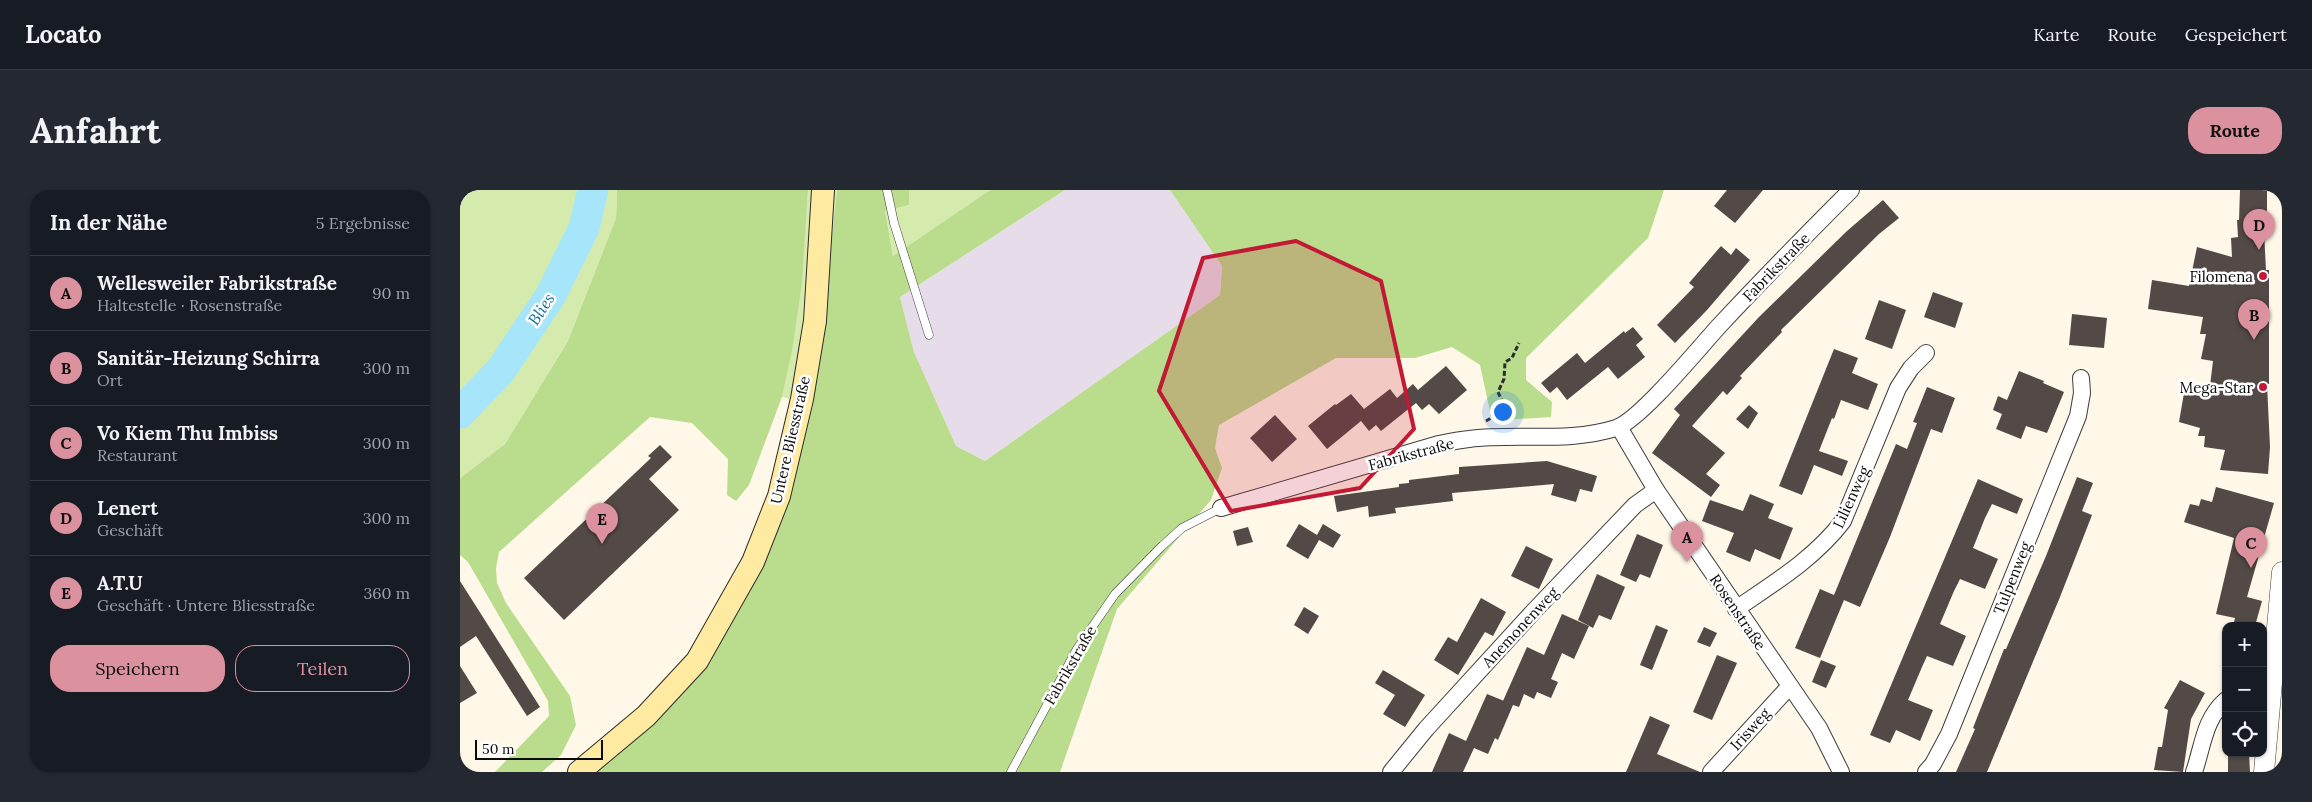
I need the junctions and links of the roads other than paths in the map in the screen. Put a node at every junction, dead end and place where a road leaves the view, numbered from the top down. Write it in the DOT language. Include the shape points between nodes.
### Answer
graph roads {
  1 [pos="823,190"];
  2 [pos="887,190"];
  3 [pos="1851,190"];
  4 [pos="929,335"];
  5 [pos="1926,353"];
  6 [pos="2081,378"];
  7 [pos="1619,427"];
  8 [pos="1656,490"];
  9 [pos="1221,508"];
  10 [pos="2282,572"];
  11 [pos="1736,609"];
  12 [pos="1788,687"];
  13 [pos="2267,697"];
  14 [pos="2222,704"];
  15 [pos="2266,712"];
  16 [pos="579,772"];
  17 [pos="1011,772"];
  18 [pos="1391,772"];
  19 [pos="1711,772"];
  20 [pos="1841,772"];
  21 [pos="1926,772"];
  22 [pos="2194,772"];
  23 [pos="2264,772"];
  1 -- 16 [label="main road, Untere Bliesstraße" via="815,320 802,400 779,496 753,562 697,661 646,716"];
  2 -- 4 [label="lane"];
  3 -- 7 [label="street, Fabrikstraße" via="1639,411"];
  5 -- 11 [label="street, Lilienweg" via="1898,388 1843,521 1813,554"];
  6 -- 21 [label="street, Tulpenweg" via="2078,416 1949,734"];
  7 -- 8 [label="street, Rosenstraße"];
  7 -- 9 [label="street, Fabrikstraße" via="1562,436 1469,438 1439,444"];
  8 -- 11 [label="street, Rosenstraße"];
  8 -- 18 [label="street, Anemonenweg" via="1635,505 1533,612"];
  9 -- 17 [label="lane, Fabrikstraße" via="1182,528 1115,594 1077,649"];
  10 -- 13 [label="street"];
  11 -- 12 [label="street, Rosenstraße"];
  12 -- 19 [label="street, Irisweg"];
  12 -- 20 [label="street, Rosenstraße" via="1819,728"];
  14 -- 22 [label="street" via="2215,710 2202,740"];
  15 -- 23 [label="street"];
}
